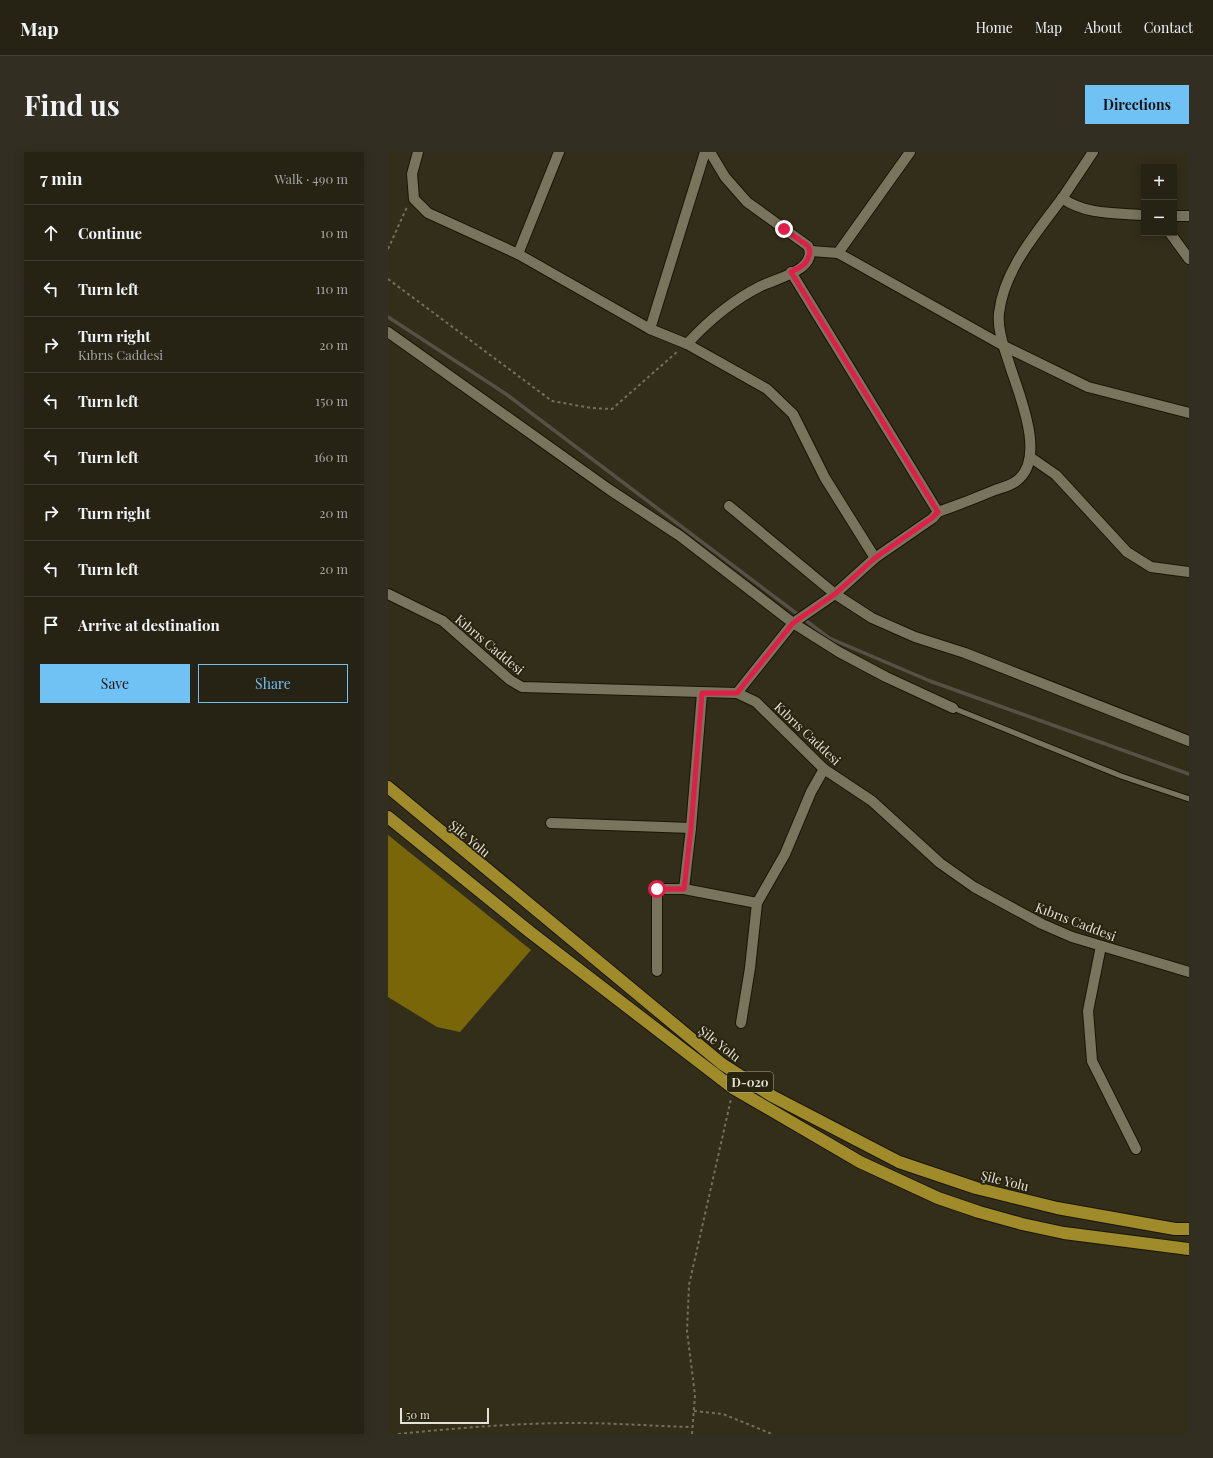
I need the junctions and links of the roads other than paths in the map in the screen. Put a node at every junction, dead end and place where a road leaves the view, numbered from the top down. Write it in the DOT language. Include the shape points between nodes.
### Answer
graph roads {
  1 [pos="418,152"];
  2 [pos="559,152"];
  3 [pos="705,152"];
  4 [pos="710,152"];
  5 [pos="910,152"];
  6 [pos="1093,152"];
  7 [pos="1062,198"];
  8 [pos="1141,215"];
  9 [pos="1177,216"];
  10 [pos="1189,216"];
  11 [pos="1172,236"];
  12 [pos="810,251"];
  13 [pos="838,253"];
  14 [pos="518,254"];
  15 [pos="1189,259"];
  16 [pos="791,272"];
  17 [pos="650,329"];
  18 [pos="388,332"];
  19 [pos="686,344"];
  20 [pos="1004,346"];
  21 [pos="1189,412"];
  22 [pos="1030,457"];
  23 [pos="729,506"];
  24 [pos="938,512"];
  25 [pos="875,558"];
  26 [pos="1189,572"];
  27 [pos="388,594"];
  28 [pos="835,594"];
  29 [pos="793,623"];
  30 [pos="702,693"];
  31 [pos="737,693"];
  32 [pos="953,708"];
  33 [pos="1189,741"];
  34 [pos="824,769"];
  35 [pos="388,787"];
  36 [pos="1189,799"];
  37 [pos="388,817"];
  38 [pos="551,823"];
  39 [pos="691,828"];
  40 [pos="684,889"];
  41 [pos="757,902"];
  42 [pos="1101,946"];
  43 [pos="657,971"];
  44 [pos="1189,972"];
  45 [pos="741,1023"];
  46 [pos="1136,1149"];
  47 [pos="1189,1229"];
  48 [pos="1189,1249"];
  1 -- 14 [label="street" via="412,174 414,200 428,213"];
  2 -- 14 [label="street"];
  3 -- 17 [label="street"];
  4 -- 12 [label="street" via="725,177 747,202 808,246"];
  5 -- 13 [label="street"];
  6 -- 7 [label="street"];
  7 -- 8 [label="street" via="1083,209"];
  7 -- 20 [label="street" via="1038,229 1006,286 999,313"];
  9 -- 10 [label="street"];
  11 -- 15 [label="street"];
  12 -- 13 [label="street"];
  12 -- 16 [label="street" via="808,260 802,267"];
  13 -- 20 [label="street"];
  14 -- 17 [label="street"];
  16 -- 19 [label="street" via="726,305"];
  16 -- 24 [label="street"];
  17 -- 19 [label="street"];
  18 -- 29 [label="street" via="610,490 680,536"];
  19 -- 25 [label="street" via="767,389 793,414 825,478"];
  20 -- 21 [label="street" via="1088,387"];
  20 -- 22 [label="street" via="1028,424"];
  22 -- 24 [label="street" via="1024,472 1015,482"];
  22 -- 26 [label="street" via="1056,475 1127,552 1151,567"];
  23 -- 28 [label="street"];
  24 -- 25 [label="street"];
  25 -- 28 [label="street"];
  27 -- 30 [label="street, Kıbrıs Caddesi" via="443,621 510,680 522,687 619,688"];
  28 -- 29 [label="street"];
  28 -- 33 [label="street" via="872,618 915,637 964,653"];
  29 -- 31 [label="street"];
  29 -- 32 [label="street" via="886,677"];
  30 -- 31 [label="street, Kıbrıs Caddesi"];
  30 -- 39 [label="street"];
  31 -- 34 [label="street, Kıbrıs Caddesi" via="756,702"];
  32 -- 36 [label="lane" via="1121,776"];
  34 -- 41 [label="street" via="811,792 785,854"];
  34 -- 42 [label="street, Kıbrıs Caddesi" via="872,801 940,864 974,887 1042,924"];
  35 -- 47 [label="highway, Şile Yolu / D-020" via="722,1064 772,1096 899,1162 976,1188 1057,1208 1176,1229"];
  37 -- 48 [label="highway, D-020" via="530,932 733,1088 860,1162 938,1198 1022,1224 1064,1233"];
  38 -- 39 [label="street"];
  39 -- 40 [label="street"];
  40 -- 41 [label="street"];
  40 -- 43 [label="street" via="657,889"];
  41 -- 45 [label="street"];
  42 -- 44 [label="street, Kıbrıs Caddesi"];
  42 -- 46 [label="street" via="1088,1011 1092,1061"];
}
